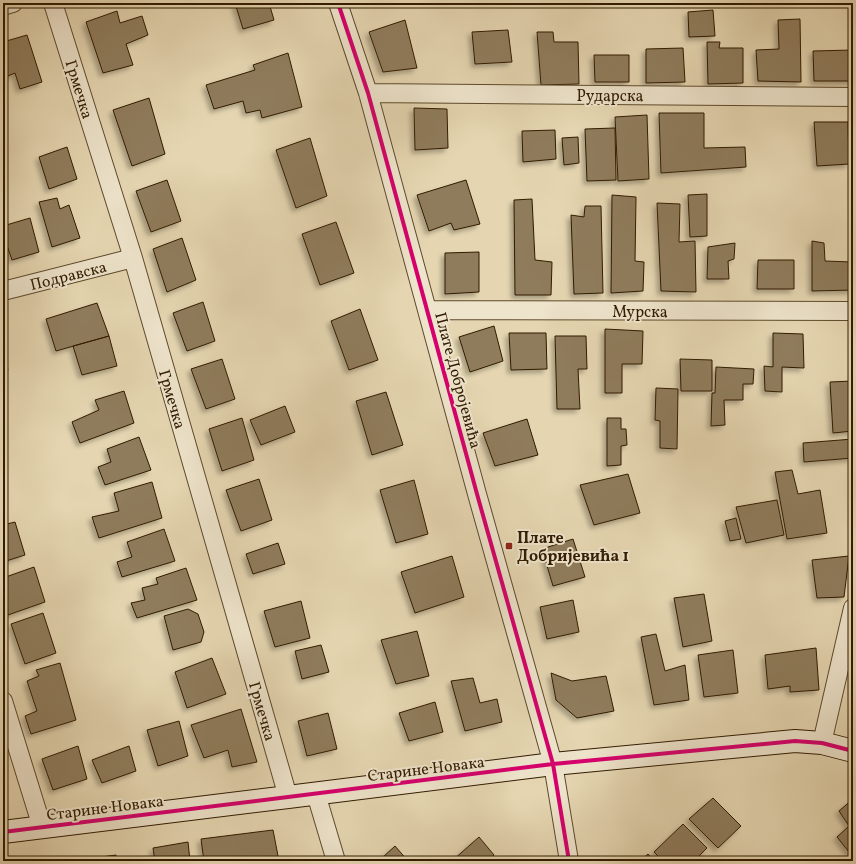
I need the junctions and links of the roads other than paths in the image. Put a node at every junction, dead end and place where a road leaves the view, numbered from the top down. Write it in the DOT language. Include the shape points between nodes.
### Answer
graph roads {
  1 [pos="13,3"];
  2 [pos="53,3"];
  3 [pos="338,3"];
  4 [pos="3,6"];
  5 [pos="368,93"];
  6 [pos="853,97"];
  7 [pos="133,258"];
  8 [pos="3,291"];
  9 [pos="427,310"];
  10 [pos="853,311"];
  11 [pos="853,608"];
  12 [pos="3,701"];
  13 [pos="822,743"];
  14 [pos="853,751"];
  15 [pos="553,764"];
  16 [pos="316,794"];
  17 [pos="288,797"];
  18 [pos="42,826"];
  19 [pos="3,832"];
  20 [pos="336,861"];
  21 [pos="569,861"];
  1 -- 4 [label="street"];
  2 -- 7 [label="street, Грмечка"];
  3 -- 5 [label="street, Плате Добројевића"];
  5 -- 6 [label="street, Рударска"];
  5 -- 9 [label="street, Плате Добројевића"];
  7 -- 8 [label="street, Подравска"];
  7 -- 17 [label="street, Грмечка"];
  9 -- 10 [label="street, Мурска"];
  9 -- 15 [label="street, Плате Добројевића"];
  11 -- 13 [label="street"];
  12 -- 18 [label="street"];
  13 -- 14 [label="street, Старине Новака"];
  13 -- 15 [label="street, Старине Новака" via="795,741"];
  15 -- 16 [label="street, Старине Новака"];
  15 -- 21 [label="street, Плате Добројевића"];
  16 -- 17 [label="street, Старине Новака"];
  16 -- 20 [label="street"];
  17 -- 18 [label="street, Старине Новака"];
  18 -- 19 [label="street, Старине Новака"];
}
